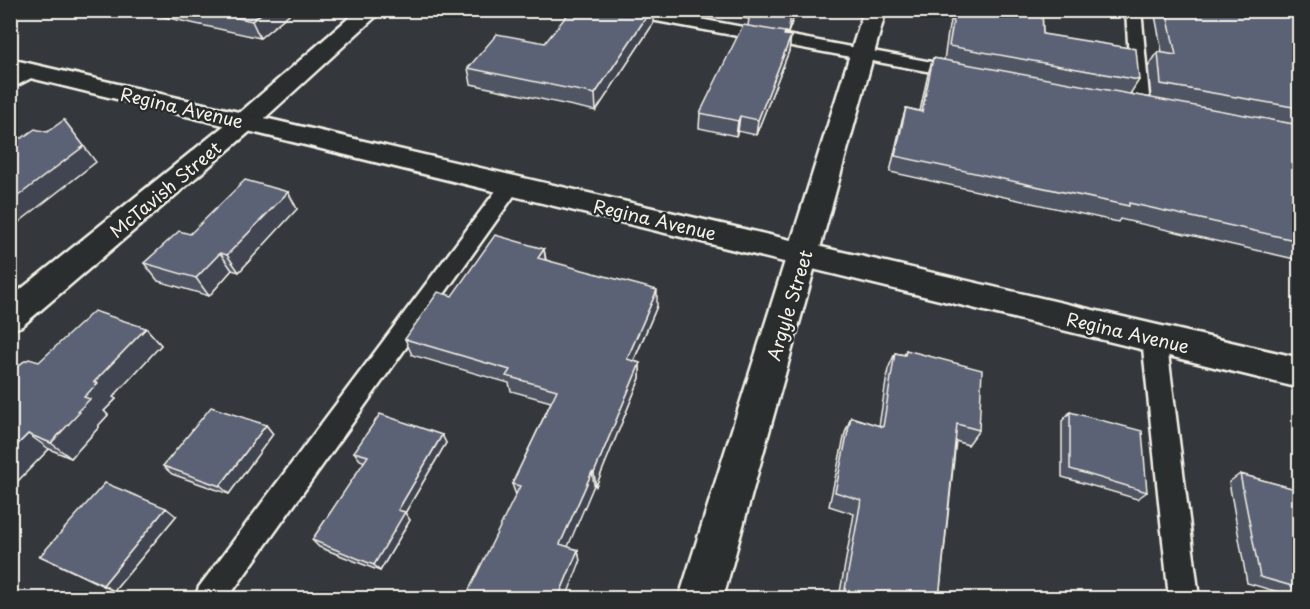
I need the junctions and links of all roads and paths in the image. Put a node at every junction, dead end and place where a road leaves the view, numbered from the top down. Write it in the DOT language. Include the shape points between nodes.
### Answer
graph roads {
  1 [pos="372,10"];
  2 [pos="624,10"];
  3 [pos="875,10"];
  4 [pos="1133,10"];
  5 [pos="862,53"];
  6 [pos="17,74"];
  7 [pos="979,76"];
  8 [pos="1141,107"];
  9 [pos="245,122"];
  10 [pos="511,185"];
  11 [pos="804,255"];
  12 [pos="10,318"];
  13 [pos="1154,338"];
  14 [pos="1299,373"];
  15 [pos="210,598"];
  16 [pos="700,598"];
  17 [pos="1184,598"];
  1 -- 9 [label="street, McTavish Street"];
  2 -- 5 [label="lane"];
  3 -- 5 [label="street, Argyle Street"];
  4 -- 8 [label="lane"];
  5 -- 7 [label="lane"];
  5 -- 11 [label="street, Argyle Street"];
  6 -- 9 [label="street, Regina Avenue"];
  9 -- 10 [label="street, Regina Avenue"];
  9 -- 12 [label="street, McTavish Street"];
  10 -- 11 [label="street, Regina Avenue"];
  10 -- 15 [label="lane"];
  11 -- 13 [label="street, Regina Avenue"];
  11 -- 16 [label="street, Argyle Street"];
  13 -- 14 [label="street, Regina Avenue"];
  13 -- 17 [label="lane"];
}
